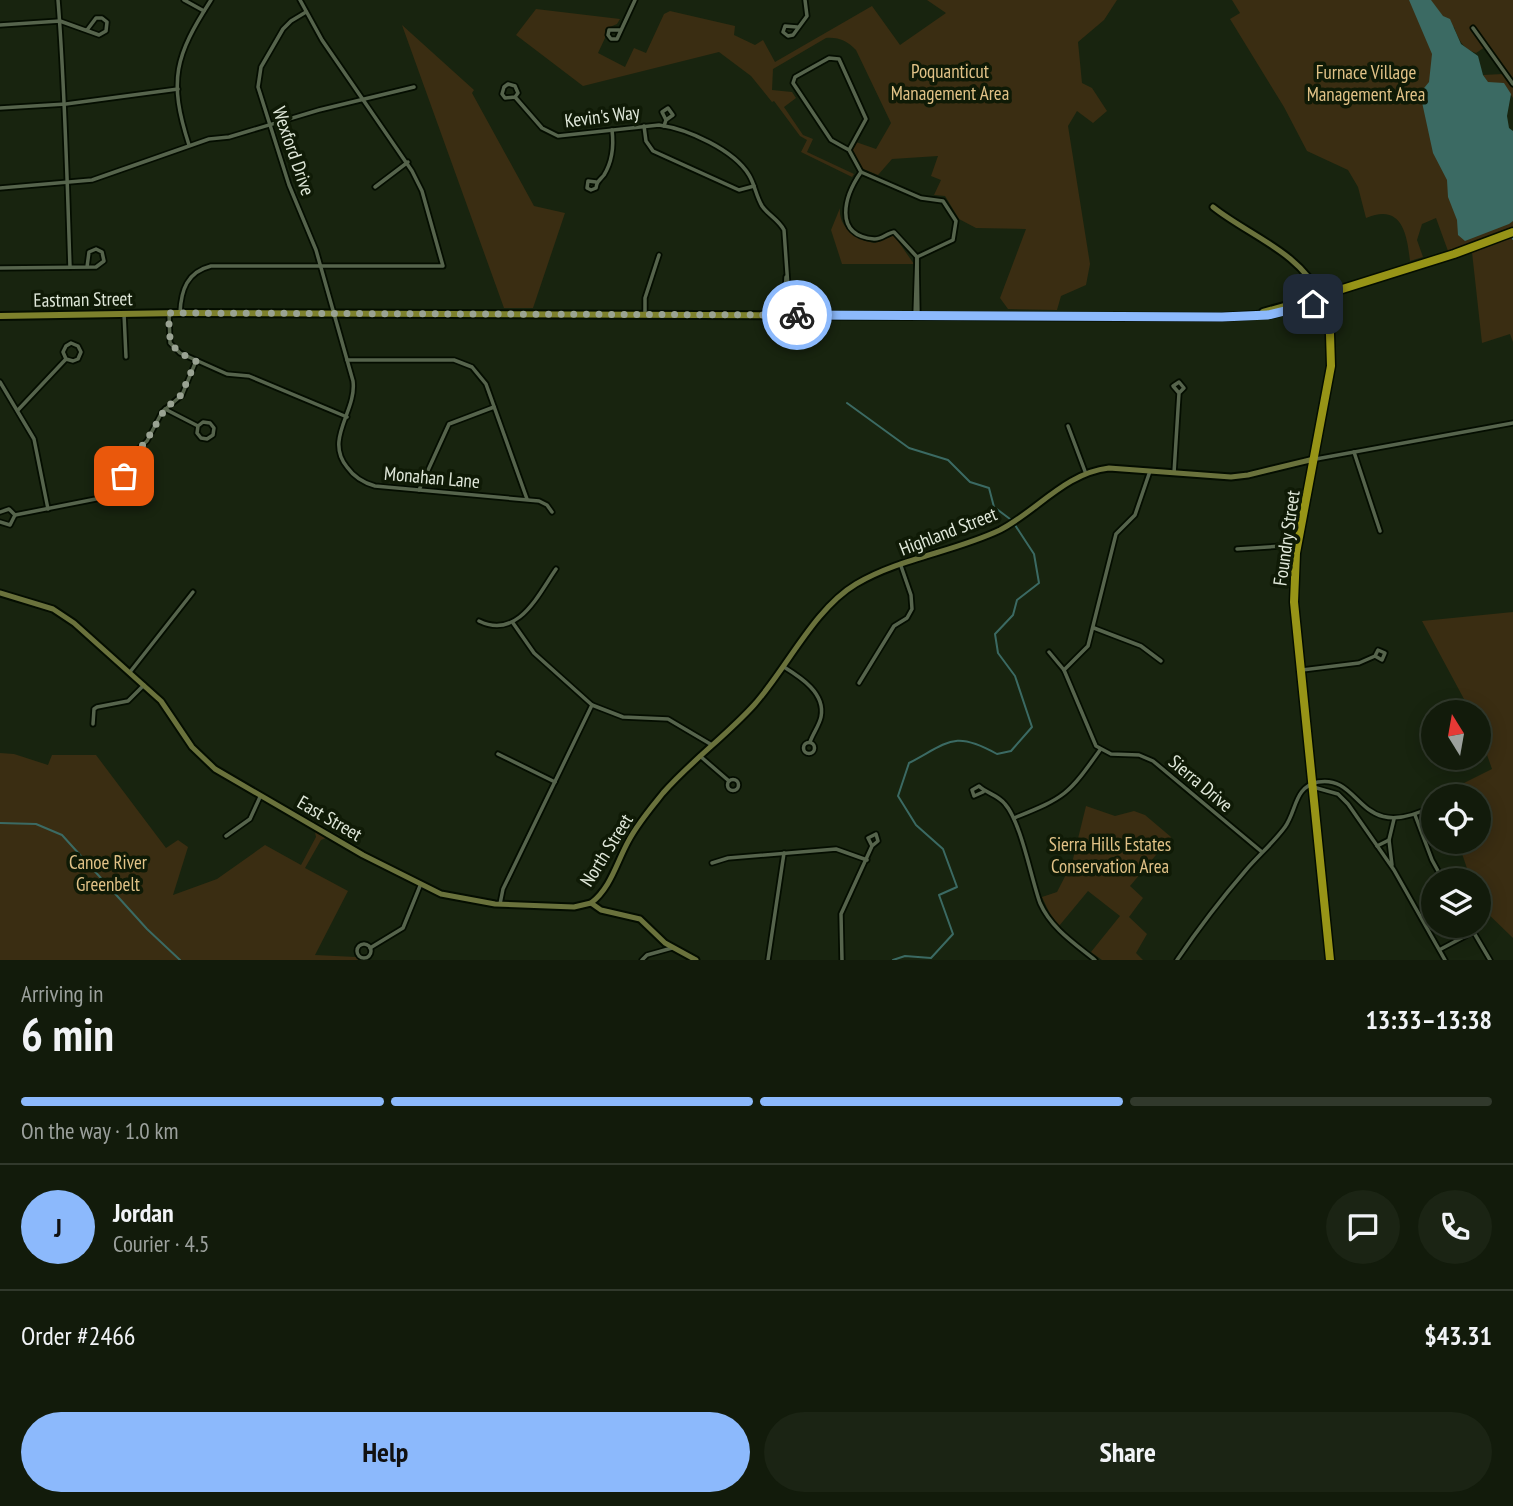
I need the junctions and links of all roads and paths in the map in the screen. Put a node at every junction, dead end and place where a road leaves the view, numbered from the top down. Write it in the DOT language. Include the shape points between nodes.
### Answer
graph roads {
  1 [pos="58,0"];
  2 [pos="184,0"];
  3 [pos="211,0"];
  4 [pos="300,0"];
  5 [pos="635,0"];
  6 [pos="805,0"];
  7 [pos="204,11"];
  8 [pos="306,12"];
  9 [pos="60,21"];
  10 [pos="0,25"];
  11 [pos="797,27"];
  12 [pos="1474,27"];
  13 [pos="87,30"];
  14 [pos="621,30"];
  15 [pos="1513,84"];
  16 [pos="414,87"];
  17 [pos="178,89"];
  18 [pos="515,97"];
  19 [pos="363,99"];
  20 [pos="66,104"];
  21 [pos="0,108"];
  22 [pos="666,120"];
  23 [pos="270,124"];
  24 [pos="644,125"];
  25 [pos="664,125"];
  26 [pos="612,130"];
  27 [pos="189,145"];
  28 [pos="849,150"];
  29 [pos="408,162"];
  30 [pos="861,172"];
  31 [pos="596,182"];
  32 [pos="66,183"];
  33 [pos="754,186"];
  34 [pos="374,187"];
  35 [pos="0,188"];
  36 [pos="1213,207"];
  37 [pos="1513,232"];
  38 [pos="659,255"];
  39 [pos="917,257"];
  40 [pos="320,266"];
  41 [pos="70,267"];
  42 [pos="87,267"];
  43 [pos="0,268"];
  44 [pos="1321,298"];
  45 [pos="169,313"];
  46 [pos="180,313"];
  47 [pos="333,313"];
  48 [pos="124,314"];
  49 [pos="645,314"];
  50 [pos="787,314"];
  51 [pos="0,316"];
  52 [pos="917,316"];
  53 [pos="126,357"];
  54 [pos="66,359"];
  55 [pos="347,360"];
  56 [pos="196,361"];
  57 [pos="0,382"];
  58 [pos="1179,393"];
  59 [pos="495,406"];
  60 [pos="165,409"];
  61 [pos="18,410"];
  62 [pos="347,416"];
  63 [pos="1513,423"];
  64 [pos="198,426"];
  65 [pos="1068,426"];
  66 [pos="1354,452"];
  67 [pos="1314,459"];
  68 [pos="1150,471"];
  69 [pos="1174,473"];
  70 [pos="1086,474"];
  71 [pos="419,490"];
  72 [pos="527,499"];
  73 [pos="48,509"];
  74 [pos="0,512"];
  75 [pos="552,512"];
  76 [pos="15,515"];
  77 [pos="0,522"];
  78 [pos="1380,531"];
  79 [pos="1298,545"];
  80 [pos="1237,549"];
  81 [pos="901,566"];
  82 [pos="556,569"];
  83 [pos="193,592"];
  84 [pos="0,593"];
  85 [pos="479,621"];
  86 [pos="513,623"];
  87 [pos="1094,628"];
  88 [pos="1049,652"];
  89 [pos="1375,656"];
  90 [pos="1161,661"];
  91 [pos="784,667"];
  92 [pos="1064,670"];
  93 [pos="1300,671"];
  94 [pos="130,672"];
  95 [pos="859,683"];
  96 [pos="144,685"];
  97 [pos="592,705"];
  98 [pos="93,724"];
  99 [pos="810,742"];
  100 [pos="712,745"];
  101 [pos="1100,749"];
  102 [pos="498,754"];
  103 [pos="700,756"];
  104 [pos="729,781"];
  105 [pos="555,782"];
  106 [pos="674,782"];
  107 [pos="1326,783"];
  108 [pos="1312,786"];
  109 [pos="1325,791"];
  110 [pos="984,792"];
  111 [pos="261,796"];
  112 [pos="1421,811"];
  113 [pos="1415,814"];
  114 [pos="1014,818"];
  115 [pos="1394,819"];
  116 [pos="226,836"];
  117 [pos="1389,840"];
  118 [pos="872,846"];
  119 [pos="1377,846"];
  120 [pos="1262,852"];
  121 [pos="784,853"];
  122 [pos="867,860"];
  123 [pos="712,863"];
  124 [pos="1436,868"];
  125 [pos="1394,870"];
  126 [pos="421,886"];
  127 [pos="591,903"];
  128 [pos="500,904"];
  129 [pos="1462,938"];
  130 [pos="1477,938"];
  131 [pos="370,948"];
  132 [pos="672,948"];
  133 [pos="1441,949"];
  134 [pos="642,960"];
  135 [pos="696,960"];
  136 [pos="768,960"];
  137 [pos="842,960"];
  138 [pos="1094,960"];
  139 [pos="1177,960"];
  140 [pos="1330,960"];
  141 [pos="1445,960"];
  142 [pos="1490,960"];
  1 -- 9 [label="street"];
  2 -- 7 [label="street"];
  3 -- 7 [label="street"];
  4 -- 8 [label="street"];
  5 -- 14 [label="street"];
  6 -- 11 [label="street" via="807,16"];
  7 -- 17 [label="street" via="180,56"];
  8 -- 19 [label="street"];
  8 -- 23 [label="street, Wexford Drive" via="288,23 259,71 258,91"];
  9 -- 10 [label="street"];
  9 -- 13 [label="street"];
  9 -- 20 [label="street"];
  12 -- 15 [label="street"];
  13 -- 13 [label="street" via="102,34 107,22 96,18"];
  16 -- 19 [label="street"];
  17 -- 20 [label="street"];
  17 -- 27 [label="street"];
  18 -- 18 [label="street" via="515,86 504,87 505,98"];
  18 -- 26 [label="street, Kevin's Way" via="538,125 553,135"];
  19 -- 23 [label="street"];
  19 -- 29 [label="street"];
  20 -- 21 [label="street"];
  20 -- 32 [label="street"];
  22 -- 25 [label="street"];
  23 -- 27 [label="street"];
  23 -- 40 [label="street, Wexford Drive"];
  24 -- 25 [label="street, Kevin's Way"];
  24 -- 26 [label="street, Kevin's Way"];
  24 -- 33 [label="street" via="653,151 738,190"];
  25 -- 33 [label="street, Kevin's Way" via="726,152 744,168"];
  26 -- 31 [label="street" via="611,155"];
  27 -- 32 [label="street" via="100,178"];
  28 -- 28 [label="street" via="866,119 839,59 829,58 795,77 793,83 831,140"];
  28 -- 30 [label="street"];
  29 -- 34 [label="street"];
  29 -- 40 [label="street" via="422,191 443,265"];
  30 -- 39 [label="street" via="844,211 846,220 852,229 871,239 894,232"];
  30 -- 39 [label="street" via="921,198 946,203 956,221 953,240"];
  32 -- 35 [label="street"];
  32 -- 41 [label="street"];
  33 -- 50 [label="street, Kevin's Way" via="761,205 784,230"];
  36 -- 44 [label="street" via="1295,264"];
  37 -- 44 [label="highway"];
  38 -- 49 [label="street" via="645,298"];
  39 -- 52 [label="street"];
  40 -- 46 [label="street" via="207,267 187,283"];
  40 -- 47 [label="street, Wexford Drive"];
  41 -- 42 [label="street"];
  41 -- 43 [label="street"];
  42 -- 42 [label="street" via="102,264 102,252 91,251"];
  44 -- 52 [label="main road, Eastman Street" via="1273,314 1222,317"];
  44 -- 67 [label="highway, Foundry Street" via="1330,334 1331,366"];
  45 -- 46 [label="main road, Eastman Street"];
  45 -- 48 [label="main road, Eastman Street"];
  45 -- 56 [label="street" via="172,345"];
  46 -- 47 [label="main road, Eastman Street"];
  47 -- 49 [label="main road, Eastman Street"];
  47 -- 55 [label="street, Monahan Lane"];
  48 -- 51 [label="main road, Eastman Street"];
  48 -- 53 [label="street"];
  49 -- 50 [label="main road, Eastman Street"];
  50 -- 52 [label="main road, Eastman Street"];
  54 -- 54 [label="street" via="66,346 78,346 78,359"];
  54 -- 61 [label="street"];
  55 -- 59 [label="street" via="463,362 484,379"];
  55 -- 62 [label="street, Monahan Lane" via="354,393"];
  56 -- 60 [label="street" via="181,395"];
  56 -- 62 [label="street" via="227,374 249,376"];
  57 -- 61 [label="street"];
  58 -- 69 [label="street"];
  59 -- 71 [label="street" via="449,424"];
  59 -- 72 [label="street"];
  60 -- 64 [label="street"];
  60 -- 73 [label="street" via="145,443 128,458 115,493"];
  61 -- 73 [label="street" via="34,439"];
  62 -- 71 [label="street, Monahan Lane" via="339,447 351,472 375,486"];
  63 -- 66 [label="street, Highland Street"];
  64 -- 64 [label="street" via="210,423 213,435 200,437"];
  65 -- 70 [label="street"];
  66 -- 67 [label="street, Highland Street"];
  66 -- 78 [label="street"];
  67 -- 69 [label="street, Highland Street" via="1240,477"];
  67 -- 79 [label="highway, Foundry Street"];
  68 -- 69 [label="street, Highland Street"];
  68 -- 70 [label="street, Highland Street" via="1109,468"];
  68 -- 87 [label="street" via="1135,515 1116,534"];
  70 -- 81 [label="street, Highland Street" via="998,530"];
  71 -- 72 [label="street, Monahan Lane"];
  72 -- 75 [label="street, Monahan Lane" via="545,503"];
  73 -- 76 [label="street"];
  74 -- 76 [label="street" via="9,509"];
  76 -- 77 [label="street" via="10,525"];
  79 -- 80 [label="street"];
  79 -- 93 [label="highway, Foundry Street" via="1294,599"];
  81 -- 91 [label="street, Highland Street" via="866,578 835,600"];
  81 -- 95 [label="street" via="912,610 894,626"];
  82 -- 86 [label="street"];
  83 -- 94 [label="street"];
  84 -- 94 [label="street, East Street" via="61,613"];
  85 -- 86 [label="street" via="493,626"];
  86 -- 97 [label="street" via="534,653"];
  87 -- 90 [label="street" via="1141,646"];
  87 -- 92 [label="street" via="1084,653"];
  88 -- 92 [label="street"];
  89 -- 93 [label="street" via="1359,663"];
  91 -- 99 [label="street" via="801,677 819,699 821,716"];
  91 -- 100 [label="street, Highland Street"];
  92 -- 101 [label="street"];
  93 -- 108 [label="highway, Foundry Street"];
  94 -- 96 [label="street, East Street"];
  96 -- 98 [label="street" via="128,701 96,706"];
  96 -- 111 [label="street, East Street" via="167,708 202,758"];
  97 -- 100 [label="street" via="616,716 664,718"];
  97 -- 105 [label="street"];
  100 -- 103 [label="street, Highland Street"];
  101 -- 114 [label="street" via="1063,797"];
  101 -- 120 [label="street, Sierra Drive" via="1153,761"];
  102 -- 105 [label="street"];
  103 -- 104 [label="street"];
  103 -- 106 [label="street, Highland Street"];
  105 -- 128 [label="street"];
  106 -- 127 [label="street, North Street" via="639,824 604,890"];
  107 -- 108 [label="street"];
  107 -- 109 [label="street"];
  107 -- 115 [label="street" via="1351,793 1374,814"];
  108 -- 109 [label="street"];
  108 -- 120 [label="street" via="1299,793 1286,826"];
  108 -- 140 [label="highway, Foundry Street"];
  109 -- 119 [label="street" via="1338,794 1348,804"];
  110 -- 114 [label="street" via="1000,799"];
  111 -- 116 [label="street" via="250,819"];
  111 -- 126 [label="street, East Street"];
  112 -- 113 [label="street"];
  113 -- 115 [label="street"];
  113 -- 124 [label="street"];
  114 -- 138 [label="street" via="1043,912"];
  115 -- 117 [label="street"];
  117 -- 119 [label="street"];
  117 -- 125 [label="street"];
  118 -- 122 [label="street"];
  119 -- 125 [label="street"];
  120 -- 139 [label="street"];
  121 -- 122 [label="street" via="839,849"];
  121 -- 123 [label="street"];
  121 -- 136 [label="street"];
  122 -- 137 [label="street" via="841,914"];
  125 -- 133 [label="street"];
  126 -- 128 [label="street, East Street" via="464,900"];
  126 -- 131 [label="street" via="403,928"];
  127 -- 128 [label="street, East Street" via="574,907"];
  127 -- 132 [label="street, East Street" via="601,910 640,919"];
  129 -- 133 [label="street"];
  130 -- 142 [label="street"];
  131 -- 131 [label="street" via="359,946 357,955 367,958"];
  132 -- 134 [label="street"];
  132 -- 135 [label="street, East Street"];
  133 -- 141 [label="street"];
}
